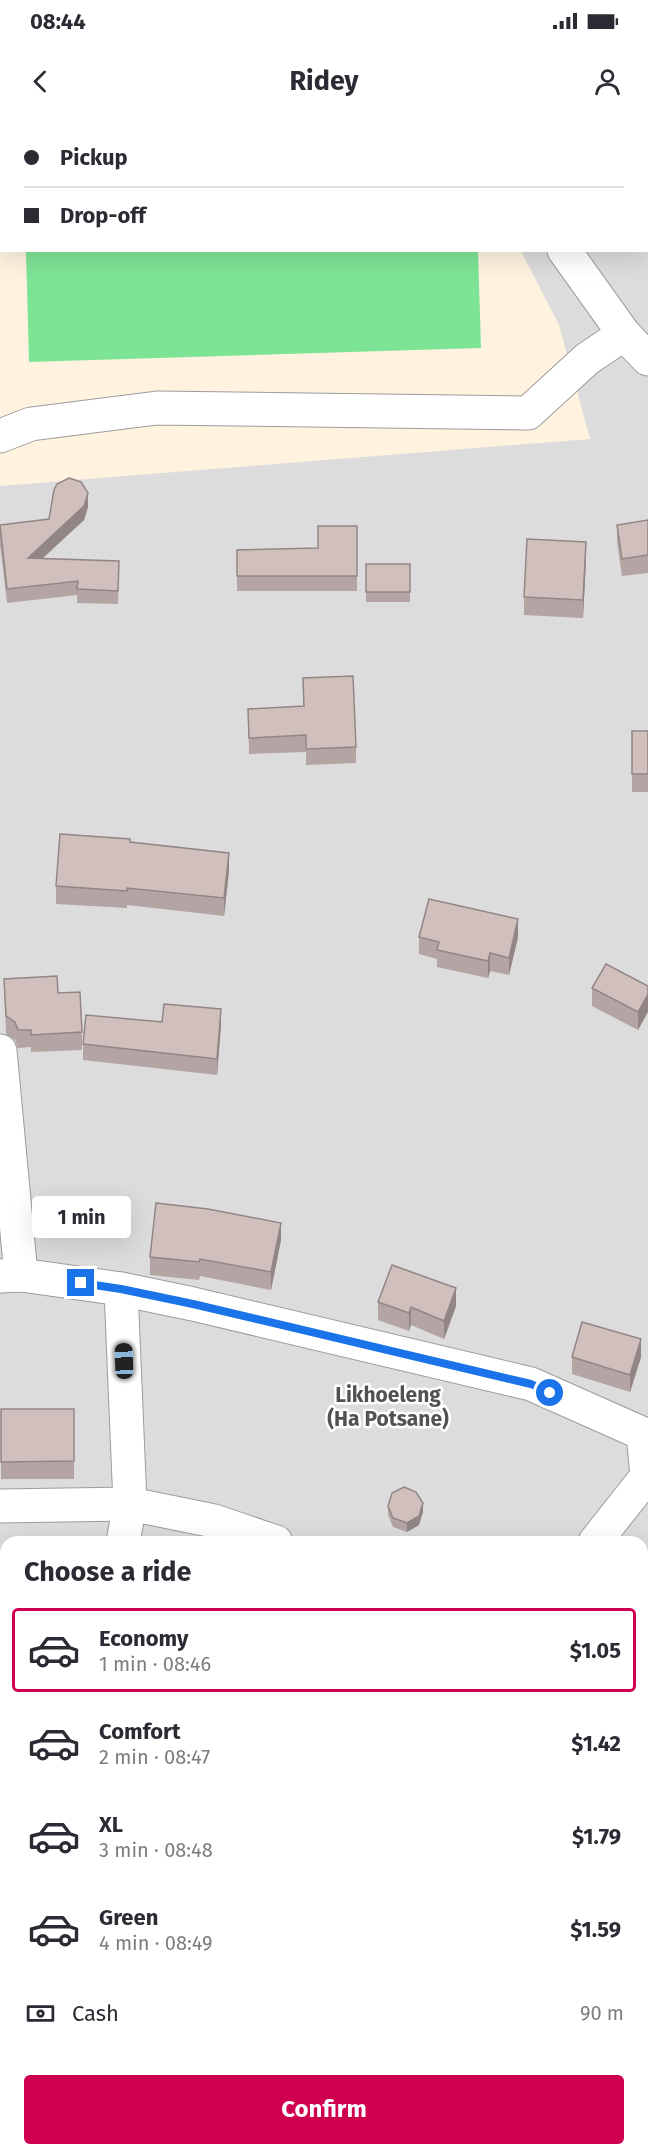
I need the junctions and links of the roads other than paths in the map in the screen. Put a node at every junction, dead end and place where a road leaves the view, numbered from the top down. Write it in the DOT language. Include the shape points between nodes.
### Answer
graph roads {
  1 [pos="565,252"];
  2 [pos="624,334"];
  3 [pos="648,359"];
  4 [pos="0,436"];
  5 [pos="0,1051"];
  6 [pos="11,1275"];
  7 [pos="121,1289"];
  8 [pos="646,1435"];
  9 [pos="130,1504"];
  10 [pos="0,1506"];
  11 [pos="124,1536"];
  12 [pos="258,1536"];
  13 [pos="600,1536"];
  1 -- 2 [label="street"];
  2 -- 3 [label="street"];
  2 -- 4 [label="street" via="587,359 528,413 157,408 31,424"];
  5 -- 6 [label="street"];
  6 -- 7 [label="street"];
  7 -- 8 [label="street" via="531,1384"];
  7 -- 9 [label="street"];
  8 -- 13 [label="street" via="646,1476"];
  9 -- 10 [label="street"];
  9 -- 11 [label="street"];
  9 -- 12 [label="street" via="214,1521"];
}
